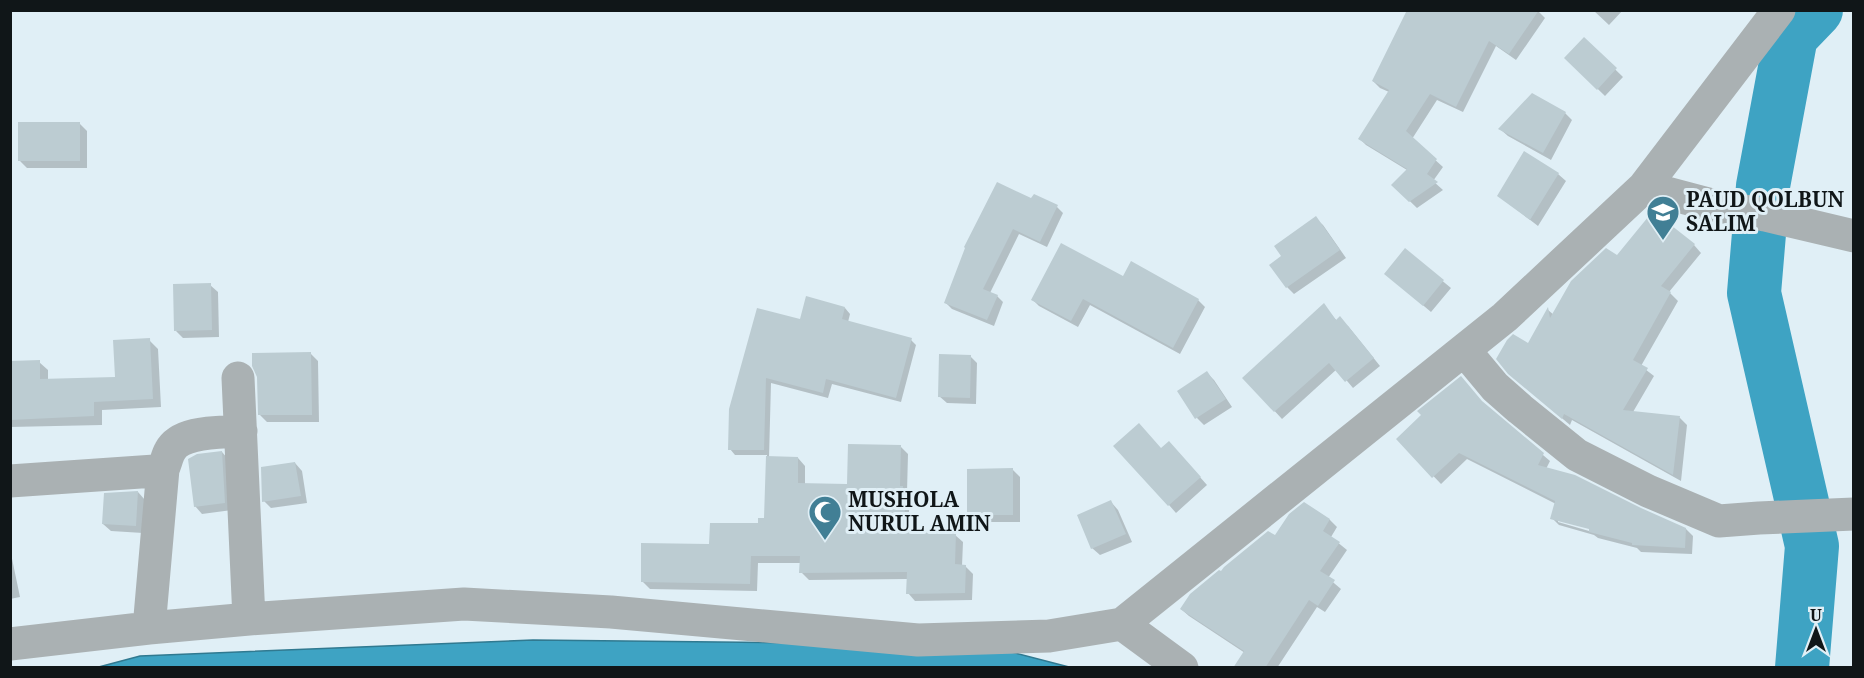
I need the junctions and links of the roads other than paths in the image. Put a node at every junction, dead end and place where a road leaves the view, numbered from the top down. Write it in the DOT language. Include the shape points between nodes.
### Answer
graph roads {
  1 [pos="1779,10"];
  2 [pos="1644,188"];
  3 [pos="1854,236"];
  4 [pos="1465,351"];
  5 [pos="238,378"];
  6 [pos="241,431"];
  7 [pos="164,469"];
  8 [pos="10,481"];
  9 [pos="1845,515"];
  10 [pos="249,619"];
  11 [pos="1122,624"];
  12 [pos="149,628"];
  13 [pos="10,644"];
  14 [pos="1182,668"];
  1 -- 2 [label="street"];
  2 -- 3 [label="street"];
  2 -- 4 [label="street"];
  4 -- 9 [label="street" via="1495,387 1577,455 1648,491 1719,521"];
  4 -- 11 [label="street"];
  5 -- 6 [label="street"];
  6 -- 7 [label="street" via="182,439 171,448"];
  6 -- 10 [label="street"];
  7 -- 8 [label="street"];
  7 -- 12 [label="street"];
  10 -- 11 [label="street" via="464,604 611,612 918,640 1049,636"];
  10 -- 12 [label="street"];
  11 -- 14 [label="street"];
  12 -- 13 [label="street"];
}
